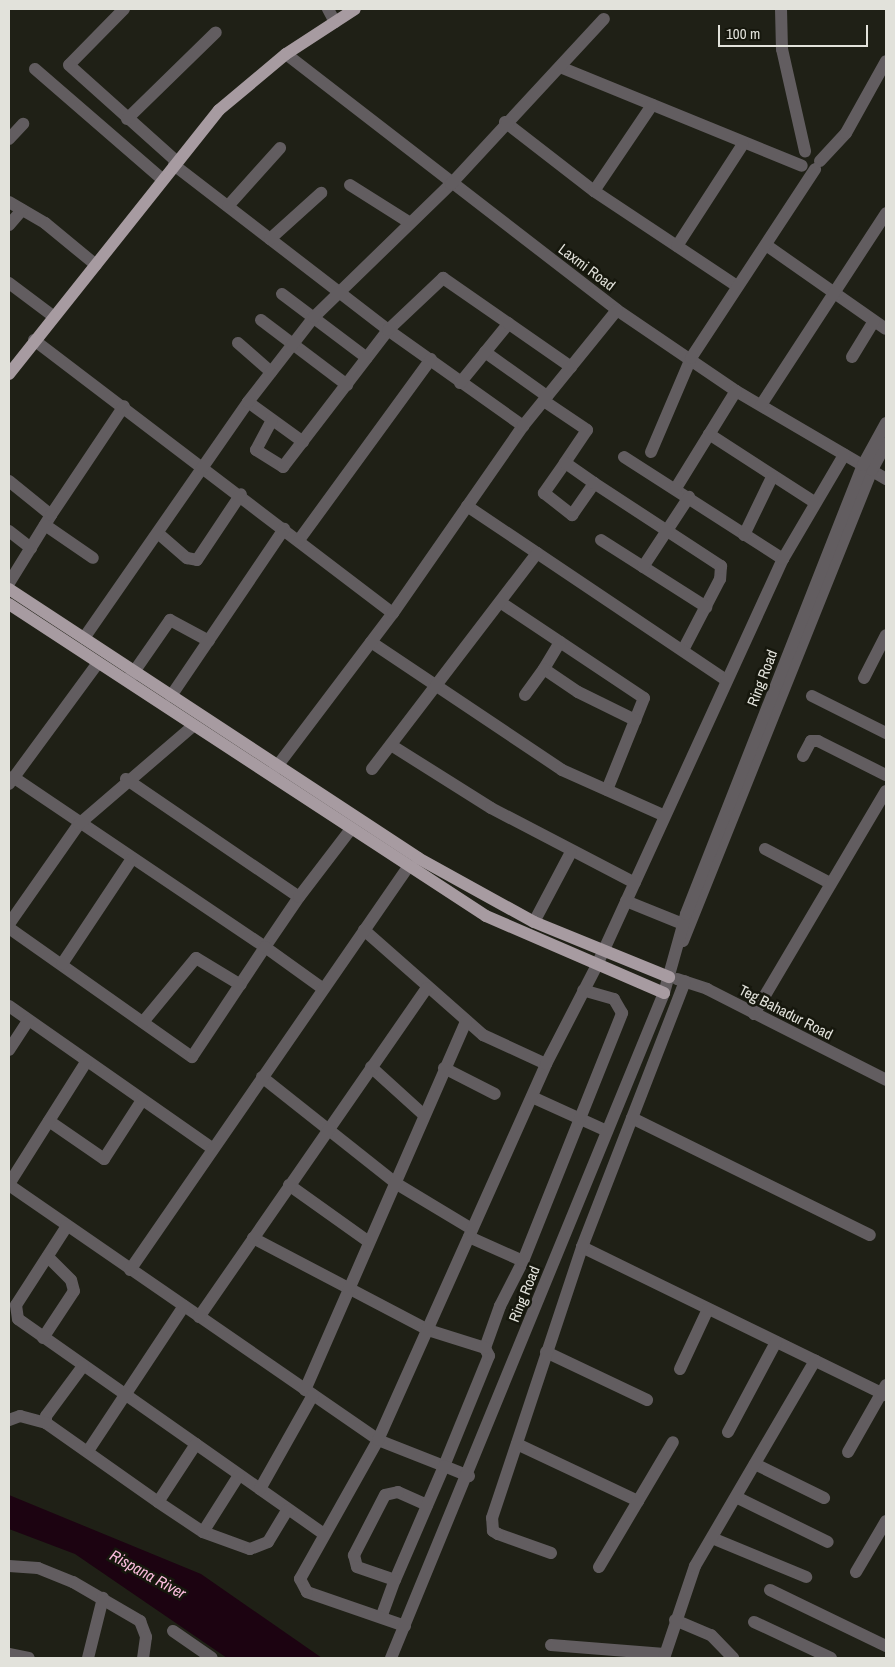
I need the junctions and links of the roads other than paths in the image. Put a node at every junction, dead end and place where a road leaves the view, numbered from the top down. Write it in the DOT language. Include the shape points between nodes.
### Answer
graph roads {
  1 [pos="124,9"];
  2 [pos="328,9"];
  3 [pos="355,9"];
  4 [pos="781,9"];
  5 [pos="604,19"];
  6 [pos="335,22"];
  7 [pos="216,32"];
  8 [pos="286,54"];
  9 [pos="886,61"];
  10 [pos="560,67"];
  11 [pos="35,69"];
  12 [pos="652,105"];
  13 [pos="127,119"];
  14 [pos="505,122"];
  15 [pos="23,124"];
  16 [pos="9,139"];
  17 [pos="742,144"];
  18 [pos="280,148"];
  19 [pos="805,151"];
  20 [pos="176,163"];
  21 [pos="812,166"];
  22 [pos="163,180"];
  23 [pos="450,184"];
  24 [pos="350,185"];
  25 [pos="594,191"];
  26 [pos="321,192"];
  27 [pos="9,202"];
  28 [pos="228,206"];
  29 [pos="22,210"];
  30 [pos="886,213"];
  31 [pos="410,223"];
  32 [pos="9,225"];
  33 [pos="270,239"];
  34 [pos="766,245"];
  35 [pos="677,246"];
  36 [pos="96,265"];
  37 [pos="9,283"];
  38 [pos="737,286"];
  39 [pos="339,290"];
  40 [pos="832,293"];
  41 [pos="282,294"];
  42 [pos="617,310"];
  43 [pos="53,316"];
  44 [pos="314,317"];
  45 [pos="261,320"];
  46 [pos="509,323"];
  47 [pos="882,323"];
  48 [pos="388,330"];
  49 [pos="34,340"];
  50 [pos="238,343"];
  51 [pos="292,346"];
  52 [pos="485,352"];
  53 [pos="852,357"];
  54 [pos="367,358"];
  55 [pos="691,358"];
  56 [pos="432,359"];
  57 [pos="571,367"];
  58 [pos="271,372"];
  59 [pos="9,374"];
  60 [pos="460,383"];
  61 [pos="346,385"];
  62 [pos="736,391"];
  63 [pos="545,398"];
  64 [pos="248,402"];
  65 [pos="761,405"];
  66 [pos="124,406"];
  67 [pos="272,420"];
  68 [pos="886,423"];
  69 [pos="523,426"];
  70 [pos="709,434"];
  71 [pos="303,442"];
  72 [pos="886,444"];
  73 [pos="651,452"];
  74 [pos="844,455"];
  75 [pos="624,458"];
  76 [pos="565,463"];
  77 [pos="203,465"];
  78 [pos="867,467"];
  79 [pos="772,477"];
  80 [pos="886,479"];
  81 [pos="9,481"];
  82 [pos="594,483"];
  83 [pos="676,488"];
  84 [pos="241,494"];
  85 [pos="689,497"];
  86 [pos="814,502"];
  87 [pos="467,506"];
  88 [pos="48,520"];
  89 [pos="284,528"];
  90 [pos="667,528"];
  91 [pos="9,531"];
  92 [pos="159,534"];
  93 [pos="744,534"];
  94 [pos="299,540"];
  95 [pos="601,540"];
  96 [pos="30,548"];
  97 [pos="537,554"];
  98 [pos="93,558"];
  99 [pos="783,559"];
  100 [pos="644,567"];
  101 [pos="9,583"];
  102 [pos="9,589"];
  103 [pos="500,602"];
  104 [pos="9,604"];
  105 [pos="706,607"];
  106 [pos="393,613"];
  107 [pos="886,635"];
  108 [pos="84,638"];
  109 [pos="209,641"];
  110 [pos="371,642"];
  111 [pos="560,642"];
  112 [pos="683,650"];
  113 [pos="98,663"];
  114 [pos="544,669"];
  115 [pos="130,676"];
  116 [pos="864,678"];
  117 [pos="726,680"];
  118 [pos="436,686"];
  119 [pos="525,695"];
  120 [pos="171,696"];
  121 [pos="812,696"];
  122 [pos="635,720"];
  123 [pos="193,726"];
  124 [pos="886,733"];
  125 [pos="391,745"];
  126 [pos="803,756"];
  127 [pos="372,769"];
  128 [pos="274,771"];
  129 [pos="886,776"];
  130 [pos="126,779"];
  131 [pos="11,780"];
  132 [pos="607,790"];
  133 [pos="886,791"];
  134 [pos="663,815"];
  135 [pos="79,824"];
  136 [pos="351,829"];
  137 [pos="765,849"];
  138 [pos="571,852"];
  139 [pos="132,860"];
  140 [pos="407,868"];
  141 [pos="635,883"];
  142 [pos="830,883"];
  143 [pos="299,897"];
  144 [pos="626,901"];
  145 [pos="534,922"];
  146 [pos="683,924"];
  147 [pos="9,926"];
  148 [pos="364,930"];
  149 [pos="265,948"];
  150 [pos="677,948"];
  151 [pos="602,952"];
  152 [pos="62,964"];
  153 [pos="597,965"];
  154 [pos="669,977"];
  155 [pos="685,981"];
  156 [pos="241,985"];
  157 [pos="322,988"];
  158 [pos="427,988"];
  159 [pos="583,990"];
  160 [pos="664,993"];
  161 [pos="9,1006"];
  162 [pos="754,1014"];
  163 [pos="28,1022"];
  164 [pos="143,1022"];
  165 [pos="466,1022"];
  166 [pos="9,1050"];
  167 [pos="86,1062"];
  168 [pos="546,1064"];
  169 [pos="371,1067"];
  170 [pos="444,1068"];
  171 [pos="262,1077"];
  172 [pos="886,1080"];
  173 [pos="495,1094"];
  174 [pos="532,1097"];
  175 [pos="142,1100"];
  176 [pos="424,1115"];
  177 [pos="632,1118"];
  178 [pos="49,1121"];
  179 [pos="581,1121"];
  180 [pos="326,1131"];
  181 [pos="607,1131"];
  182 [pos="212,1148"];
  183 [pos="397,1184"];
  184 [pos="9,1185"];
  185 [pos="289,1185"];
  186 [pos="67,1226"];
  187 [pos="470,1233"];
  188 [pos="870,1235"];
  189 [pos="253,1238"];
  190 [pos="369,1242"];
  191 [pos="582,1247"];
  192 [pos="48,1257"];
  193 [pos="523,1261"];
  194 [pos="130,1270"];
  195 [pos="349,1291"];
  196 [pos="184,1306"];
  197 [pos="708,1309"];
  198 [pos="199,1317"];
  199 [pos="428,1330"];
  200 [pos="43,1338"];
  201 [pos="776,1342"];
  202 [pos="485,1348"];
  203 [pos="546,1352"];
  204 [pos="815,1361"];
  205 [pos="83,1366"];
  206 [pos="680,1369"];
  207 [pos="885,1391"];
  208 [pos="309,1393"];
  209 [pos="124,1394"];
  210 [pos="647,1400"];
  211 [pos="9,1420"];
  212 [pos="46,1423"];
  213 [pos="728,1432"];
  214 [pos="378,1440"];
  215 [pos="673,1442"];
  216 [pos="196,1444"];
  217 [pos="517,1444"];
  218 [pos="88,1451"];
  219 [pos="848,1452"];
  220 [pos="755,1464"];
  221 [pos="444,1466"];
  222 [pos="239,1475"];
  223 [pos="469,1476"];
  224 [pos="260,1489"];
  225 [pos="736,1497"];
  226 [pos="824,1498"];
  227 [pos="638,1501"];
  228 [pos="158,1502"];
  229 [pos="427,1505"];
  230 [pos="287,1510"];
  231 [pos="886,1521"];
  232 [pos="204,1532"];
  233 [pos="323,1533"];
  234 [pos="712,1538"];
  235 [pos="828,1542"];
  236 [pos="550,1553"];
  237 [pos="9,1566"];
  238 [pos="599,1567"];
  239 [pos="856,1572"];
  240 [pos="806,1577"];
  241 [pos="395,1580"];
  242 [pos="770,1590"];
  243 [pos="103,1598"];
  244 [pos="382,1615"];
  245 [pos="675,1620"];
  246 [pos="754,1622"];
  247 [pos="405,1626"];
  248 [pos="173,1631"];
  249 [pos="552,1645"];
  250 [pos="886,1646"];
  251 [pos="393,1653"];
  252 [pos="9,1654"];
  253 [pos="664,1656"];
  254 [pos="29,1658"];
  255 [pos="88,1658"];
  256 [pos="143,1658"];
  257 [pos="212,1658"];
  258 [pos="733,1658"];
  259 [pos="831,1658"];
  1 -- 13 [label="street" via="72,58 69,66"];
  2 -- 6 [label="street"];
  3 -- 6 [label="main road"];
  4 -- 19 [label="street" via="782,49"];
  5 -- 10 [label="street"];
  6 -- 8 [label="main road"];
  7 -- 13 [label="street"];
  8 -- 20 [label="main road" via="239,89"];
  8 -- 23 [label="street, Laxmi Road"];
  9 -- 21 [label="street" via="846,133"];
  10 -- 12 [label="street"];
  10 -- 14 [label="street"];
  11 -- 22 [label="street"];
  12 -- 17 [label="street"];
  12 -- 25 [label="street"];
  13 -- 20 [label="street"];
  14 -- 23 [label="street"];
  14 -- 25 [label="street"];
  15 -- 16 [label="street"];
  17 -- 21 [label="street"];
  17 -- 35 [label="street"];
  18 -- 28 [label="street"];
  19 -- 21 [label="street"];
  19 -- 21 [label="street" via="817,153"];
  20 -- 22 [label="main road"];
  20 -- 28 [label="street"];
  21 -- 34 [label="street"];
  22 -- 36 [label="main road"];
  23 -- 31 [label="street"];
  23 -- 42 [label="street, Laxmi Road"];
  24 -- 31 [label="street"];
  25 -- 35 [label="street"];
  26 -- 33 [label="street"];
  27 -- 29 [label="street"];
  28 -- 33 [label="street"];
  29 -- 32 [label="street"];
  29 -- 36 [label="street"];
  30 -- 40 [label="street"];
  31 -- 39 [label="street"];
  33 -- 39 [label="street"];
  34 -- 38 [label="street"];
  34 -- 40 [label="street"];
  35 -- 38 [label="street"];
  36 -- 43 [label="main road"];
  37 -- 43 [label="street"];
  38 -- 55 [label="street"];
  39 -- 44 [label="street"];
  39 -- 48 [label="street"];
  40 -- 47 [label="street"];
  40 -- 65 [label="street"];
  41 -- 44 [label="street"];
  42 -- 55 [label="street, Laxmi Road"];
  42 -- 57 [label="street"];
  43 -- 49 [label="main road"];
  44 -- 51 [label="street"];
  44 -- 54 [label="street"];
  45 -- 51 [label="street"];
  46 -- 48 [label="street" via="446,278"];
  46 -- 52 [label="street"];
  46 -- 57 [label="street"];
  47 -- 53 [label="street"];
  48 -- 54 [label="street"];
  48 -- 56 [label="street"];
  49 -- 59 [label="main road"];
  49 -- 66 [label="street"];
  50 -- 58 [label="street"];
  51 -- 58 [label="street"];
  51 -- 61 [label="street"];
  52 -- 60 [label="street"];
  52 -- 63 [label="street"];
  54 -- 61 [label="street"];
  55 -- 62 [label="street, Laxmi Road"];
  55 -- 73 [label="street"];
  56 -- 60 [label="street"];
  56 -- 94 [label="street"];
  57 -- 63 [label="street"];
  58 -- 64 [label="street"];
  60 -- 69 [label="street"];
  61 -- 71 [label="street"];
  62 -- 65 [label="street, Laxmi Road"];
  62 -- 70 [label="street"];
  63 -- 69 [label="street"];
  63 -- 76 [label="street" via="588,430"];
  64 -- 67 [label="street"];
  64 -- 77 [label="street"];
  65 -- 74 [label="street, Laxmi Road"];
  66 -- 77 [label="street"];
  66 -- 88 [label="street"];
  67 -- 71 [label="street"];
  67 -- 71 [label="street" via="255,447 275,466 286,466"];
  68 -- 78 [label="street, Ring Road"];
  69 -- 87 [label="street"];
  70 -- 79 [label="street"];
  70 -- 83 [label="street"];
  72 -- 78 [label="street, Ring Road"];
  74 -- 78 [label="street, Laxmi Road"];
  74 -- 86 [label="street"];
  75 -- 83 [label="street"];
  76 -- 82 [label="street"];
  76 -- 82 [label="street" via="544,493 572,515"];
  77 -- 84 [label="street"];
  77 -- 92 [label="street"];
  78 -- 80 [label="street, Laxmi Road"];
  78 -- 146 [label="street, Ring Road"];
  78 -- 150 [label="street, Ring Road" via="692,926"];
  79 -- 86 [label="street"];
  79 -- 93 [label="street"];
  81 -- 88 [label="street"];
  82 -- 90 [label="street"];
  83 -- 85 [label="street"];
  84 -- 89 [label="street"];
  84 -- 92 [label="street" via="197,560 187,558"];
  85 -- 90 [label="street"];
  85 -- 93 [label="street"];
  86 -- 99 [label="street"];
  87 -- 97 [label="street"];
  87 -- 106 [label="street"];
  88 -- 96 [label="street"];
  88 -- 98 [label="street"];
  89 -- 94 [label="street"];
  89 -- 109 [label="street"];
  90 -- 100 [label="street"];
  90 -- 105 [label="street" via="722,566"];
  91 -- 96 [label="street"];
  92 -- 108 [label="street"];
  93 -- 99 [label="street"];
  94 -- 106 [label="street"];
  95 -- 100 [label="street"];
  96 -- 101 [label="street"];
  97 -- 103 [label="street"];
  97 -- 112 [label="street"];
  99 -- 117 [label="street"];
  100 -- 105 [label="street"];
  102 -- 108 [label="main road"];
  103 -- 111 [label="street"];
  103 -- 118 [label="street"];
  104 -- 113 [label="main road"];
  105 -- 112 [label="street"];
  106 -- 110 [label="street"];
  107 -- 116 [label="street"];
  108 -- 115 [label="main road"];
  109 -- 115 [label="street" via="170,620"];
  109 -- 120 [label="street"];
  110 -- 118 [label="street"];
  110 -- 128 [label="street"];
  111 -- 114 [label="street"];
  111 -- 122 [label="street" via="644,698"];
  112 -- 117 [label="street"];
  113 -- 115 [label="main road"];
  113 -- 131 [label="street"];
  114 -- 119 [label="street"];
  114 -- 122 [label="street"];
  115 -- 120 [label="main road"];
  115 -- 123 [label="main road"];
  117 -- 134 [label="street"];
  118 -- 125 [label="street"];
  118 -- 132 [label="street" via="562,770"];
  120 -- 128 [label="main road"];
  121 -- 124 [label="street"];
  122 -- 132 [label="street"];
  123 -- 128 [label="main road"];
  123 -- 130 [label="street"];
  125 -- 127 [label="street"];
  125 -- 138 [label="street" via="491,808"];
  126 -- 129 [label="street" via="811,741 818,741"];
  128 -- 136 [label="main road"];
  128 -- 145 [label="main road" via="418,858"];
  130 -- 135 [label="street"];
  130 -- 143 [label="street"];
  131 -- 135 [label="street"];
  132 -- 134 [label="street"];
  133 -- 142 [label="street"];
  134 -- 141 [label="street"];
  135 -- 139 [label="street"];
  135 -- 147 [label="street"];
  136 -- 140 [label="main road"];
  136 -- 143 [label="street"];
  137 -- 142 [label="street"];
  138 -- 141 [label="street"];
  138 -- 145 [label="street"];
  139 -- 149 [label="street"];
  139 -- 152 [label="street"];
  140 -- 148 [label="street"];
  140 -- 153 [label="main road" via="505,926"];
  141 -- 144 [label="street"];
  142 -- 162 [label="street"];
  143 -- 149 [label="street"];
  144 -- 146 [label="street"];
  144 -- 151 [label="street"];
  145 -- 151 [label="main road"];
  146 -- 150 [label="street, Ring Road"];
  147 -- 152 [label="street"];
  148 -- 157 [label="street"];
  148 -- 158 [label="street"];
  149 -- 156 [label="street"];
  149 -- 157 [label="street"];
  150 -- 154 [label="street, Ring Road"];
  151 -- 153 [label="street"];
  151 -- 154 [label="main road"];
  152 -- 164 [label="street"];
  153 -- 159 [label="street"];
  153 -- 160 [label="main road"];
  154 -- 155 [label="street, Teg Bahadur Road"];
  154 -- 160 [label="street, Ring Road"];
  155 -- 162 [label="street, Teg Bahadur Road"];
  155 -- 177 [label="street"];
  156 -- 164 [label="street" via="196,958"];
  156 -- 164 [label="street" via="197,1055 188,1055"];
  157 -- 171 [label="street"];
  158 -- 165 [label="street"];
  158 -- 169 [label="street"];
  159 -- 168 [label="street"];
  159 -- 179 [label="street" via="614,999 622,1014"];
  160 -- 181 [label="street, Ring Road"];
  161 -- 163 [label="street"];
  162 -- 172 [label="street, Teg Bahadur Road"];
  163 -- 166 [label="street"];
  163 -- 167 [label="street"];
  165 -- 168 [label="street" via="494,1041"];
  165 -- 170 [label="street"];
  167 -- 175 [label="street"];
  167 -- 178 [label="street"];
  168 -- 174 [label="street"];
  169 -- 176 [label="street"];
  169 -- 180 [label="street"];
  170 -- 173 [label="street"];
  170 -- 176 [label="street"];
  171 -- 180 [label="street"];
  171 -- 182 [label="street"];
  174 -- 179 [label="street"];
  174 -- 187 [label="street"];
  175 -- 178 [label="street" via="104,1159"];
  175 -- 182 [label="street"];
  176 -- 183 [label="street"];
  177 -- 188 [label="street"];
  177 -- 191 [label="street"];
  178 -- 184 [label="street"];
  179 -- 181 [label="street"];
  179 -- 193 [label="street"];
  180 -- 183 [label="street"];
  180 -- 185 [label="street"];
  181 -- 223 [label="street, Ring Road"];
  182 -- 194 [label="street"];
  183 -- 187 [label="street"];
  183 -- 190 [label="street"];
  184 -- 186 [label="street"];
  185 -- 189 [label="street"];
  185 -- 190 [label="street"];
  186 -- 192 [label="street"];
  186 -- 194 [label="street"];
  187 -- 193 [label="street"];
  187 -- 199 [label="street"];
  189 -- 195 [label="street"];
  189 -- 198 [label="street"];
  190 -- 195 [label="street"];
  191 -- 197 [label="street"];
  191 -- 203 [label="street"];
  192 -- 200 [label="street" via="71,1280 74,1291"];
  192 -- 200 [label="street" via="14,1310 18,1320"];
  193 -- 202 [label="street"];
  194 -- 196 [label="street"];
  195 -- 199 [label="street"];
  195 -- 208 [label="street"];
  196 -- 198 [label="street"];
  196 -- 209 [label="street"];
  197 -- 201 [label="street"];
  197 -- 206 [label="street"];
  198 -- 208 [label="street"];
  199 -- 202 [label="street"];
  199 -- 214 [label="street"];
  200 -- 205 [label="street"];
  201 -- 204 [label="street"];
  201 -- 213 [label="street"];
  202 -- 221 [label="street" via="489,1356"];
  203 -- 210 [label="street"];
  203 -- 217 [label="street"];
  204 -- 207 [label="street"];
  204 -- 220 [label="street"];
  205 -- 209 [label="street"];
  205 -- 212 [label="street" via="46,1416"];
  207 -- 219 [label="street"];
  208 -- 214 [label="street"];
  208 -- 224 [label="street"];
  209 -- 216 [label="street"];
  209 -- 218 [label="street"];
  211 -- 212 [label="street" via="20,1416"];
  212 -- 218 [label="street"];
  214 -- 221 [label="street"];
  214 -- 233 [label="street"];
  215 -- 227 [label="street"];
  216 -- 222 [label="street"];
  216 -- 228 [label="street"];
  217 -- 227 [label="street"];
  217 -- 236 [label="street" via="492,1518 493,1531"];
  218 -- 228 [label="street"];
  220 -- 225 [label="street"];
  220 -- 226 [label="street"];
  221 -- 223 [label="street"];
  221 -- 229 [label="street"];
  222 -- 224 [label="street"];
  222 -- 232 [label="street"];
  223 -- 247 [label="street, Ring Road"];
  224 -- 230 [label="street"];
  225 -- 234 [label="street"];
  225 -- 235 [label="street"];
  227 -- 238 [label="street"];
  228 -- 232 [label="street"];
  229 -- 241 [label="street"];
  229 -- 241 [label="street" via="389,1492 354,1555 357,1566"];
  230 -- 232 [label="street" via="268,1542 256,1549"];
  230 -- 233 [label="street"];
  231 -- 239 [label="street"];
  233 -- 244 [label="street" via="300,1586"];
  234 -- 240 [label="street"];
  234 -- 245 [label="street" via="688,1580"];
  237 -- 243 [label="street" via="38,1568"];
  241 -- 244 [label="street"];
  242 -- 250 [label="street"];
  243 -- 255 [label="street"];
  243 -- 256 [label="street" via="143,1625"];
  244 -- 247 [label="street"];
  245 -- 253 [label="street"];
  245 -- 258 [label="street" via="705,1632"];
  246 -- 259 [label="street"];
  247 -- 251 [label="street, Ring Road"];
  248 -- 257 [label="street"];
  249 -- 253 [label="street"];
  252 -- 254 [label="street"];
}
